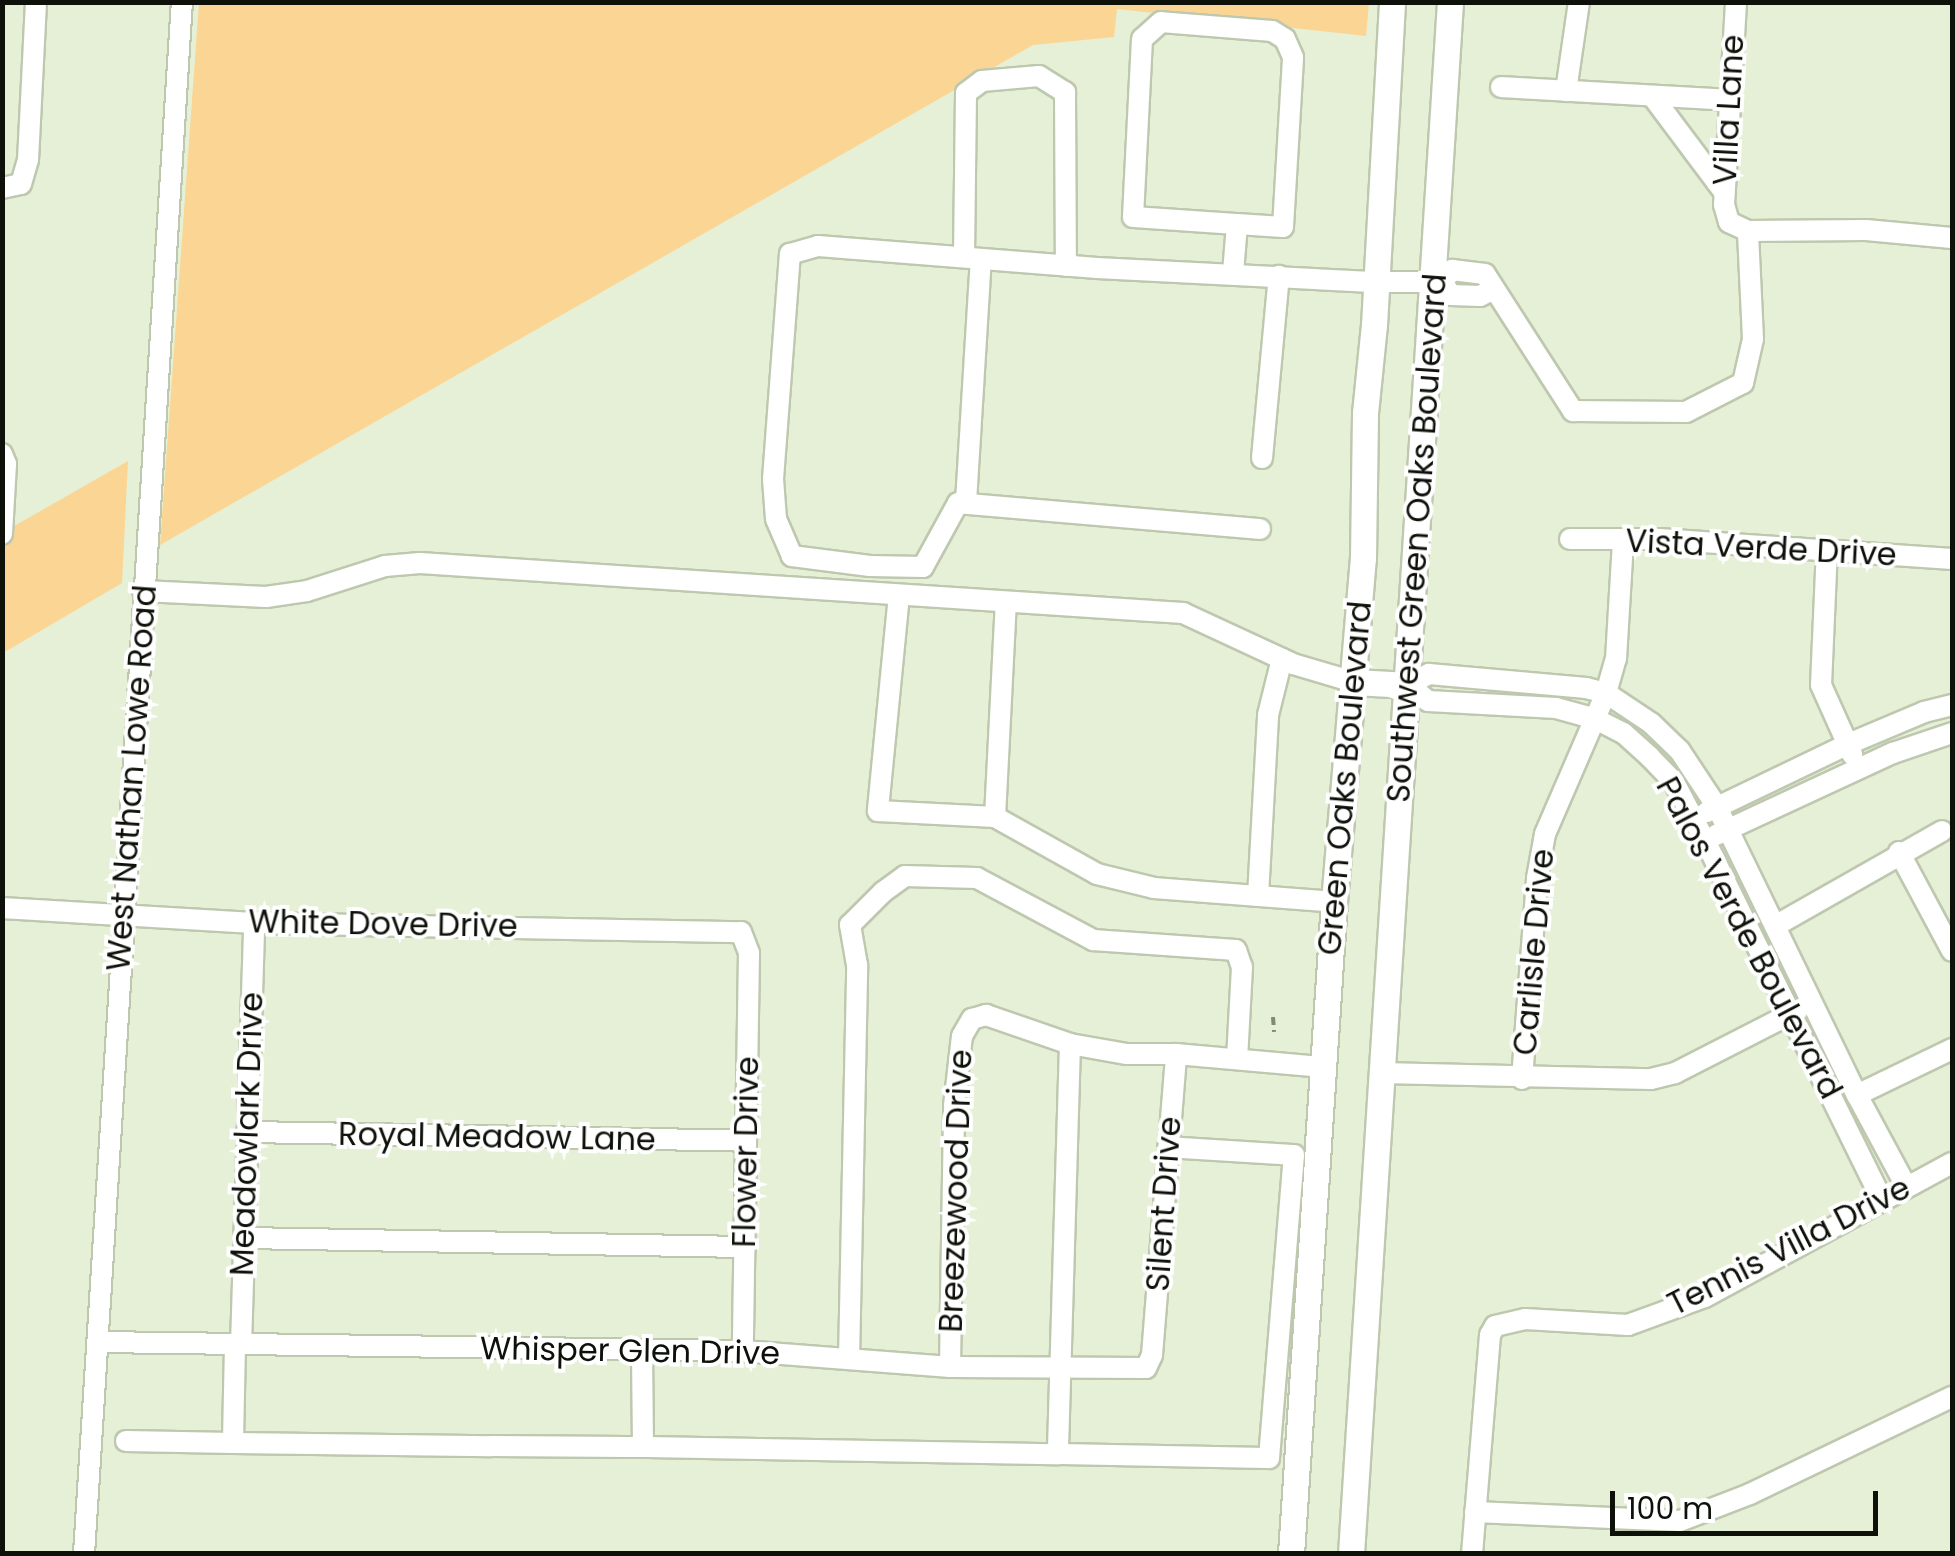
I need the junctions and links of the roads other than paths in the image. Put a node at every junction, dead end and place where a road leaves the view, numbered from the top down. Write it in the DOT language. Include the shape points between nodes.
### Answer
graph roads {
  1 [pos="36,2"];
  2 [pos="182,2"];
  3 [pos="1392,2"];
  4 [pos="1450,2"];
  5 [pos="1579,2"];
  6 [pos="1736,2"];
  7 [pos="1500,87"];
  8 [pos="1566,91"];
  9 [pos="1653,97"];
  10 [pos="1731,100"];
  11 [pos="12,186"];
  12 [pos="1724,192"];
  13 [pos="1237,224"];
  14 [pos="1748,231"];
  15 [pos="1952,238"];
  16 [pos="973,258"];
  17 [pos="1066,266"];
  18 [pos="1233,273"];
  19 [pos="1279,276"];
  20 [pos="1377,282"];
  21 [pos="1438,282"];
  22 [pos="2,454"];
  23 [pos="1262,458"];
  24 [pos="966,502"];
  25 [pos="1260,529"];
  26 [pos="2,534"];
  27 [pos="1570,539"];
  28 [pos="1623,540"];
  29 [pos="1827,548"];
  30 [pos="1952,559"];
  31 [pos="144,591"];
  32 [pos="899,595"];
  33 [pos="1006,602"];
  34 [pos="1282,659"];
  35 [pos="1354,682"];
  36 [pos="1409,685"];
  37 [pos="1606,694"];
  38 [pos="1952,705"];
  39 [pos="1596,719"];
  40 [pos="1952,733"];
  41 [pos="1846,745"];
  42 [pos="1861,768"];
  43 [pos="1716,807"];
  44 [pos="995,817"];
  45 [pos="1692,820"];
  46 [pos="1727,830"];
  47 [pos="1942,831"];
  48 [pos="1705,841"];
  49 [pos="1899,852"];
  50 [pos="1258,896"];
  51 [pos="1334,902"];
  52 [pos="2,908"];
  53 [pos="122,913"];
  54 [pos="254,923"];
  55 [pos="1774,926"];
  56 [pos="1952,951"];
  57 [pos="748,953"];
  58 [pos="1814,1002"];
  59 [pos="1789,1015"];
  60 [pos="1070,1044"];
  61 [pos="1952,1048"];
  62 [pos="1176,1054"];
  63 [pos="1237,1059"];
  64 [pos="1322,1067"];
  65 [pos="1381,1073"];
  66 [pos="1522,1079"];
  67 [pos="1857,1095"];
  68 [pos="247,1132"];
  69 [pos="746,1141"];
  70 [pos="1168,1147"];
  71 [pos="1952,1163"];
  72 [pos="1906,1186"];
  73 [pos="1882,1200"];
  74 [pos="244,1238"];
  75 [pos="745,1247"];
  76 [pos="98,1342"];
  77 [pos="238,1345"];
  78 [pos="642,1350"];
  79 [pos="743,1351"];
  80 [pos="1152,1354"];
  81 [pos="849,1359"];
  82 [pos="950,1367"];
  83 [pos="1058,1368"];
  84 [pos="1952,1397"];
  85 [pos="126,1440"];
  86 [pos="233,1443"];
  87 [pos="643,1447"];
  88 [pos="1058,1454"];
  89 [pos="1475,1512"];
  90 [pos="84,1554"];
  91 [pos="1291,1554"];
  92 [pos="1350,1554"];
  93 [pos="1472,1554"];
  1 -- 11 [label="street" via="28,160"];
  2 -- 31 [label="street, West Nathan Lowe Road"];
  3 -- 20 [label="main road, Green Oaks Boulevard"];
  4 -- 21 [label="main road, Southwest Green Oaks Boulevard"];
  5 -- 8 [label="street"];
  6 -- 10 [label="street, Villa Lane"];
  7 -- 8 [label="street"];
  8 -- 9 [label="street"];
  9 -- 10 [label="street"];
  9 -- 12 [label="street"];
  10 -- 12 [label="street, Villa Lane"];
  12 -- 14 [label="street, Villa Lane" via="1730,222"];
  13 -- 13 [label="street" via="1283,227 1292,57 1285,39 1272,31 1161,22 1142,39 1133,217"];
  13 -- 18 [label="street"];
  14 -- 15 [label="street" via="1866,230"];
  14 -- 21 [label="street, Villa Lane" via="1753,339 1743,383 1686,412 1573,411 1492,290 1451,294"];
  16 -- 17 [label="street"];
  16 -- 17 [label="street" via="966,93 982,80 1038,76 1065,92"];
  16 -- 24 [label="street"];
  16 -- 24 [label="street" via="818,246 790,254 773,479 776,519 792,556 870,566 924,566 958,502"];
  17 -- 18 [label="street"];
  18 -- 19 [label="street"];
  19 -- 20 [label="street"];
  19 -- 23 [label="street"];
  20 -- 21 [label="street"];
  20 -- 35 [label="main road, Green Oaks Boulevard"];
  21 -- 36 [label="main road, Southwest Green Oaks Boulevard"];
  22 -- 26 [label="street"];
  24 -- 25 [label="street"];
  27 -- 28 [label="street, Vista Verde Drive"];
  28 -- 29 [label="street, Vista Verde Drive"];
  28 -- 37 [label="street, Carlisle Drive" via="1616,659"];
  29 -- 30 [label="street, Vista Verde Drive"];
  29 -- 41 [label="street" via="1821,685"];
  31 -- 32 [label="street" via="266,596 385,566 420,564"];
  31 -- 53 [label="street, West Nathan Lowe Road"];
  32 -- 33 [label="street"];
  32 -- 44 [label="street" via="878,811"];
  33 -- 34 [label="street" via="1183,613"];
  33 -- 44 [label="street"];
  34 -- 35 [label="street"];
  34 -- 50 [label="street" via="1268,715"];
  35 -- 36 [label="main road"];
  35 -- 51 [label="main road, Green Oaks Boulevard"];
  36 -- 37 [label="street, Palos Verde Boulevard" via="1429,674 1553,682"];
  36 -- 39 [label="street, Palos Verde Boulevard" via="1428,701 1556,708"];
  36 -- 65 [label="main road, Southwest Green Oaks Boulevard"];
  37 -- 39 [label="street, Carlisle Drive"];
  37 -- 43 [label="street, Palos Verde Boulevard" via="1652,723 1680,751"];
  38 -- 41 [label="street"];
  39 -- 45 [label="street, Palos Verde Boulevard" via="1650,756 1674,782"];
  39 -- 66 [label="street, Carlisle Drive" via="1545,834"];
  40 -- 42 [label="street"];
  41 -- 42 [label="street"];
  41 -- 43 [label="street"];
  42 -- 46 [label="street"];
  43 -- 45 [label="street"];
  43 -- 46 [label="street, Palos Verde Boulevard"];
  44 -- 50 [label="street" via="1097,874 1154,888"];
  45 -- 48 [label="street, Palos Verde Boulevard"];
  46 -- 48 [label="street"];
  46 -- 55 [label="street, Palos Verde Boulevard"];
  47 -- 49 [label="street"];
  48 -- 59 [label="street, Palos Verde Boulevard"];
  49 -- 55 [label="street"];
  49 -- 56 [label="street"];
  50 -- 51 [label="street"];
  51 -- 64 [label="main road, Green Oaks Boulevard"];
  52 -- 53 [label="street, White Dove Drive"];
  53 -- 54 [label="street, White Dove Drive"];
  53 -- 76 [label="street, West Nathan Lowe Road"];
  54 -- 57 [label="street, White Dove Drive" via="732,930 741,932"];
  54 -- 68 [label="street, Meadowlark Drive"];
  55 -- 58 [label="street, Palos Verde Boulevard"];
  57 -- 69 [label="street, Flower Drive"];
  58 -- 59 [label="street"];
  58 -- 67 [label="street, Palos Verde Boulevard"];
  59 -- 66 [label="street" via="1650,1080"];
  59 -- 73 [label="street, Palos Verde Boulevard"];
  60 -- 62 [label="street"];
  60 -- 82 [label="street, Breezewood Drive" via="986,1015 972,1019 962,1036 954,1106"];
  60 -- 83 [label="street"];
  61 -- 67 [label="street"];
  62 -- 63 [label="street"];
  62 -- 70 [label="street, Silent Drive"];
  63 -- 64 [label="street"];
  63 -- 81 [label="street" via="1242,967 1236,950 1092,940 977,878 905,876 850,924 857,966"];
  64 -- 91 [label="main road, Green Oaks Boulevard"];
  65 -- 66 [label="street"];
  65 -- 92 [label="main road"];
  67 -- 72 [label="street, Palos Verde Boulevard"];
  68 -- 69 [label="street, Royal Meadow Lane"];
  68 -- 74 [label="street, Meadowlark Drive"];
  69 -- 75 [label="street, Flower Drive"];
  70 -- 80 [label="street, Silent Drive"];
  70 -- 88 [label="street" via="1294,1154 1269,1458"];
  71 -- 72 [label="street, Tennis Villa Drive"];
  72 -- 73 [label="street, Tennis Villa Drive"];
  73 -- 89 [label="street, Tennis Villa Drive" via="1705,1297 1628,1325 1524,1319 1495,1326"];
  74 -- 75 [label="street"];
  74 -- 77 [label="street, Meadowlark Drive"];
  75 -- 79 [label="street, Flower Drive"];
  76 -- 77 [label="street, Whisper Glen Drive"];
  76 -- 90 [label="street, West Nathan Lowe Road"];
  77 -- 78 [label="street, Whisper Glen Drive"];
  77 -- 86 [label="street, Meadowlark Drive"];
  78 -- 79 [label="street, Whisper Glen Drive"];
  78 -- 87 [label="street"];
  79 -- 81 [label="street, Whisper Glen Drive"];
  80 -- 83 [label="street, Whisper Glen Drive" via="1146,1368"];
  81 -- 82 [label="street, Whisper Glen Drive"];
  82 -- 83 [label="street, Whisper Glen Drive"];
  83 -- 88 [label="street"];
  84 -- 89 [label="street" via="1680,1521"];
  85 -- 86 [label="street"];
  86 -- 87 [label="street"];
  87 -- 88 [label="street"];
  89 -- 93 [label="street, Tennis Villa Drive"];
}
